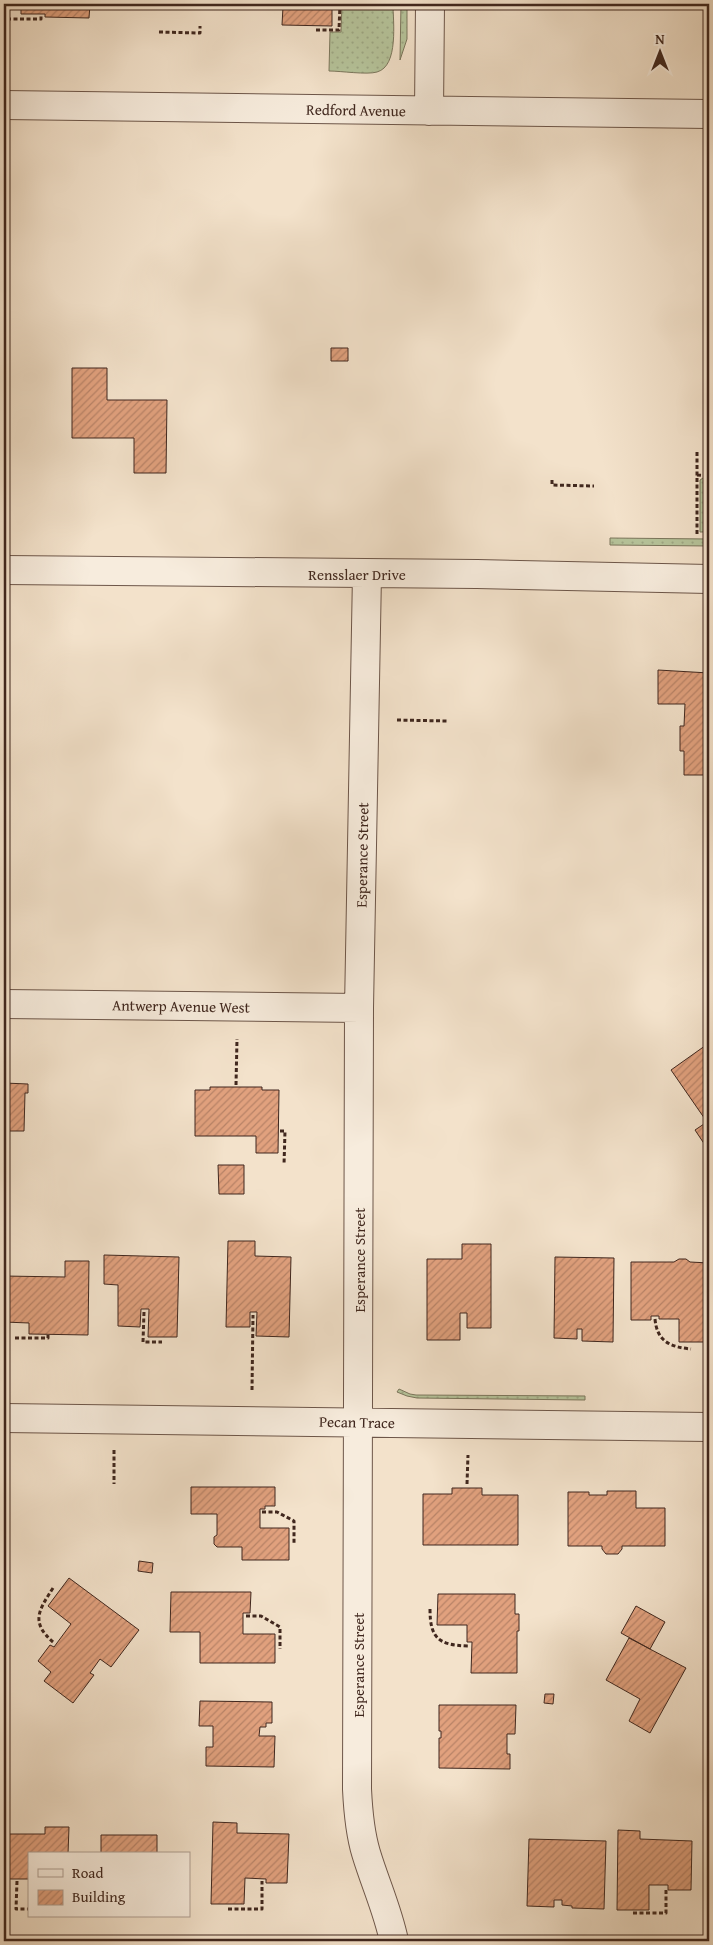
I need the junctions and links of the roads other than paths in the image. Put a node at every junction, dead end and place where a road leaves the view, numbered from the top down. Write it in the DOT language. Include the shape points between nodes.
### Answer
graph roads {
  1 [pos="430,4"];
  2 [pos="4,105"];
  3 [pos="429,111"];
  4 [pos="709,114"];
  5 [pos="4,570"];
  6 [pos="367,574"];
  7 [pos="709,579"];
  8 [pos="4,1004"];
  9 [pos="359,1008"];
  10 [pos="4,1418"];
  11 [pos="359,1422"];
  12 [pos="709,1427"];
  13 [pos="394,1941"];
  1 -- 3 [label="street"];
  2 -- 3 [label="street, Redford Avenue"];
  3 -- 4 [label="street, Redford Avenue"];
  5 -- 6 [label="street, Rensslaer Drive"];
  6 -- 7 [label="street, Rensslaer Drive"];
  6 -- 9 [label="street, Esperance Street"];
  8 -- 9 [label="street, Antwerp Avenue West"];
  9 -- 11 [label="street, Esperance Street"];
  10 -- 11 [label="street, Pecan Trace"];
  11 -- 12 [label="street, Pecan Trace"];
  11 -- 13 [label="street, Esperance Street" via="358,1804 365,1852"];
}
